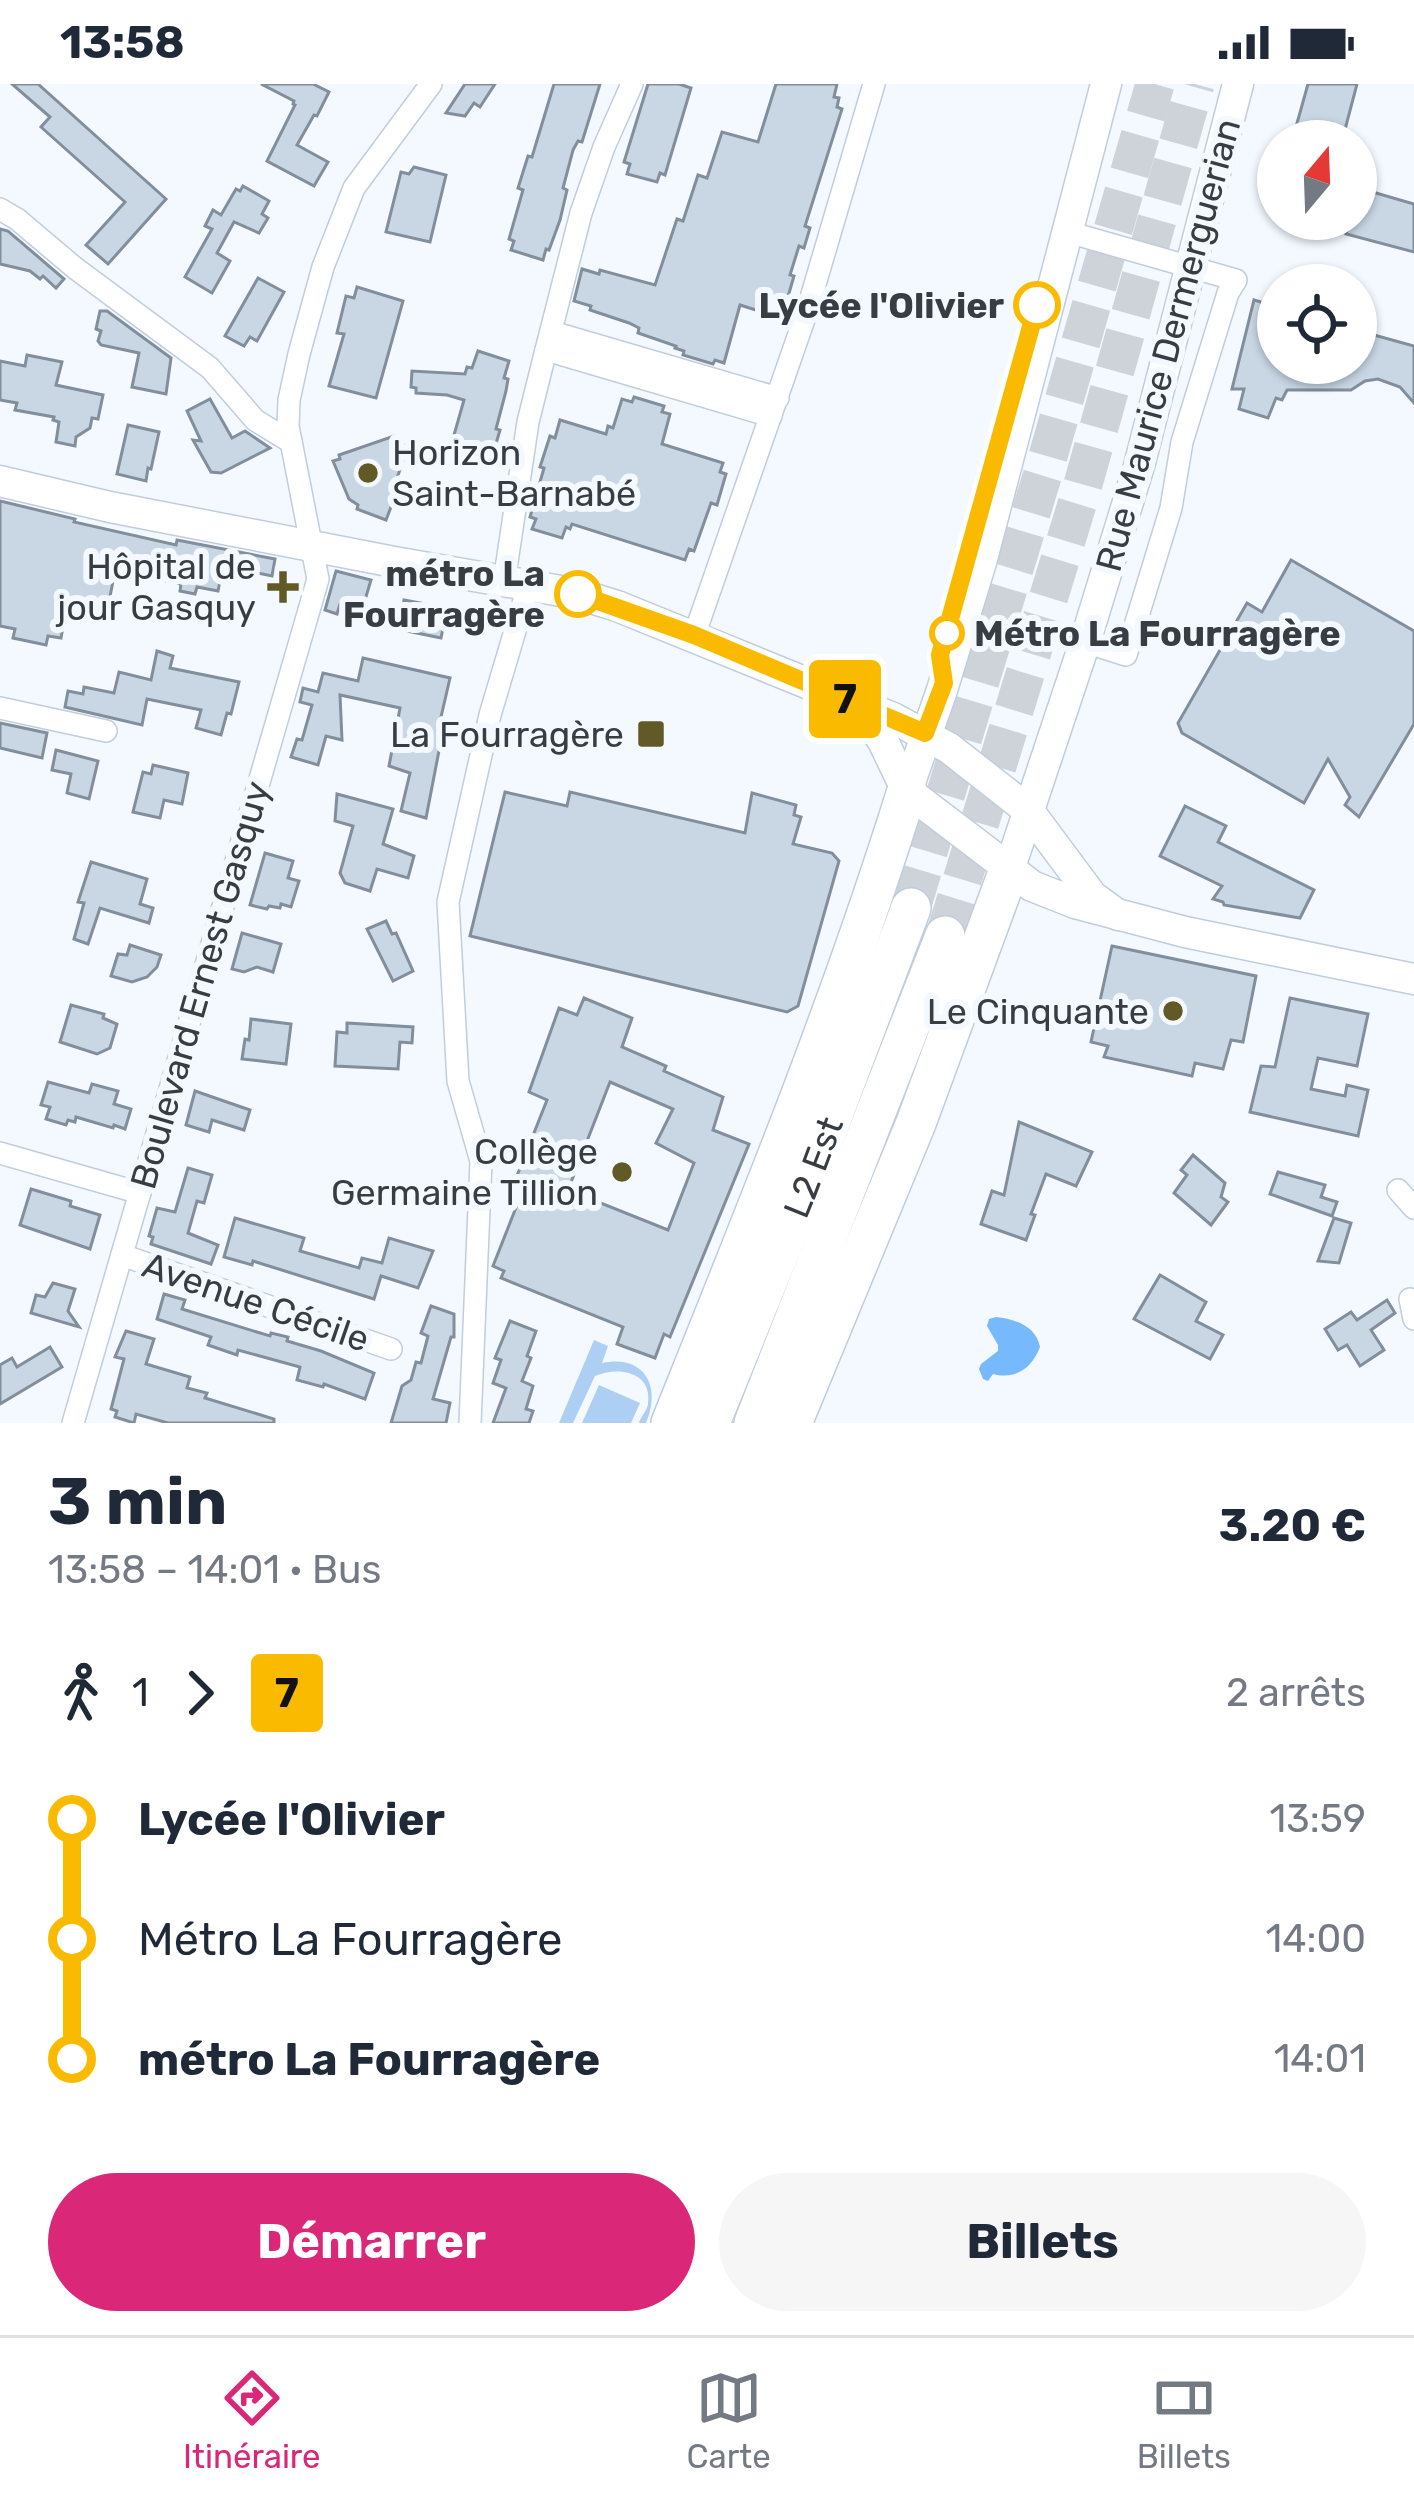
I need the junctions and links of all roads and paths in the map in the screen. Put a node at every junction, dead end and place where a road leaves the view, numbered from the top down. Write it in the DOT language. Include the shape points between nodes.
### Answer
graph roads {
  1 [pos="431,84"];
  2 [pos="632,84"];
  3 [pos="874,84"];
  4 [pos="1106,84"];
  5 [pos="1238,84"];
  6 [pos="0,208"];
  7 [pos="1068,232"];
  8 [pos="1191,267"];
  9 [pos="549,341"];
  10 [pos="774,407"];
  11 [pos="291,442"];
  12 [pos="0,482"];
  13 [pos="312,546"];
  14 [pos="516,585"];
  15 [pos="694,635"];
  16 [pos="1085,642"];
  17 [pos="859,705"];
  18 [pos="0,709"];
  19 [pos="106,731"];
  20 [pos="925,733"];
  21 [pos="907,791"];
  22 [pos="1028,810"];
  23 [pos="1009,870"];
  24 [pos="911,908"];
  25 [pos="1118,915"];
  26 [pos="945,936"];
  27 [pos="1414,979"];
  28 [pos="0,1153"];
  29 [pos="1398,1190"];
  30 [pos="140,1193"];
  31 [pos="1414,1208"];
  32 [pos="122,1255"];
  33 [pos="391,1349"];
  34 [pos="74,1423"];
  35 [pos="470,1423"];
  36 [pos="671,1423"];
  37 [pos="710,1423"];
  38 [pos="754,1423"];
  39 [pos="792,1423"];
  1 -- 11 [label="street, Boulevard Ernest Gasquy" via="354,188 323,267 289,400"];
  2 -- 9 [label="street" via="581,213"];
  3 -- 10 [label="street"];
  4 -- 7 [label="street"];
  5 -- 8 [label="street, Rue Maurice Dermerguerian"];
  6 -- 11 [label="street" via="210,368 254,420"];
  7 -- 8 [label="street"];
  7 -- 20 [label="street" via="982,559"];
  8 -- 16 [label="street, Rue Maurice Dermerguerian"];
  8 -- 16 [label="street" via="1237,280 1182,442 1171,508 1126,655"];
  9 -- 10 [label="street"];
  9 -- 14 [label="street" via="528,422"];
  10 -- 15 [label="street"];
  11 -- 13 [label="street, Boulevard Ernest Gasquy"];
  12 -- 13 [label="street"];
  13 -- 14 [label="street"];
  13 -- 30 [label="street, Boulevard Ernest Gasquy" via="316,586"];
  14 -- 15 [label="street" via="578,594"];
  14 -- 35 [label="street" via="448,902 458,1081 481,1161"];
  15 -- 17 [label="street"];
  16 -- 22 [label="street, Rue Maurice Dermerguerian"];
  17 -- 20 [label="street"];
  17 -- 21 [label="street"];
  18 -- 19 [label="street"];
  20 -- 21 [label="street"];
  20 -- 22 [label="street"];
  21 -- 23 [label="street"];
  21 -- 36 [label="highway" via="846,978"];
  22 -- 23 [label="street, Rue Maurice Dermerguerian"];
  22 -- 25 [label="street" via="1092,896"];
  23 -- 25 [label="street" via="1032,886"];
  23 -- 39 [label="highway"];
  24 -- 37 [label="highway, L2 Est"];
  25 -- 27 [label="street"];
  26 -- 38 [label="highway, L2 Est"];
  28 -- 30 [label="street"];
  29 -- 31 [label="street"];
  30 -- 32 [label="street, Boulevard Ernest Gasquy"];
  32 -- 33 [label="street, Avenue Cécile"];
  32 -- 34 [label="street, Boulevard Ernest Gasquy"];
}
